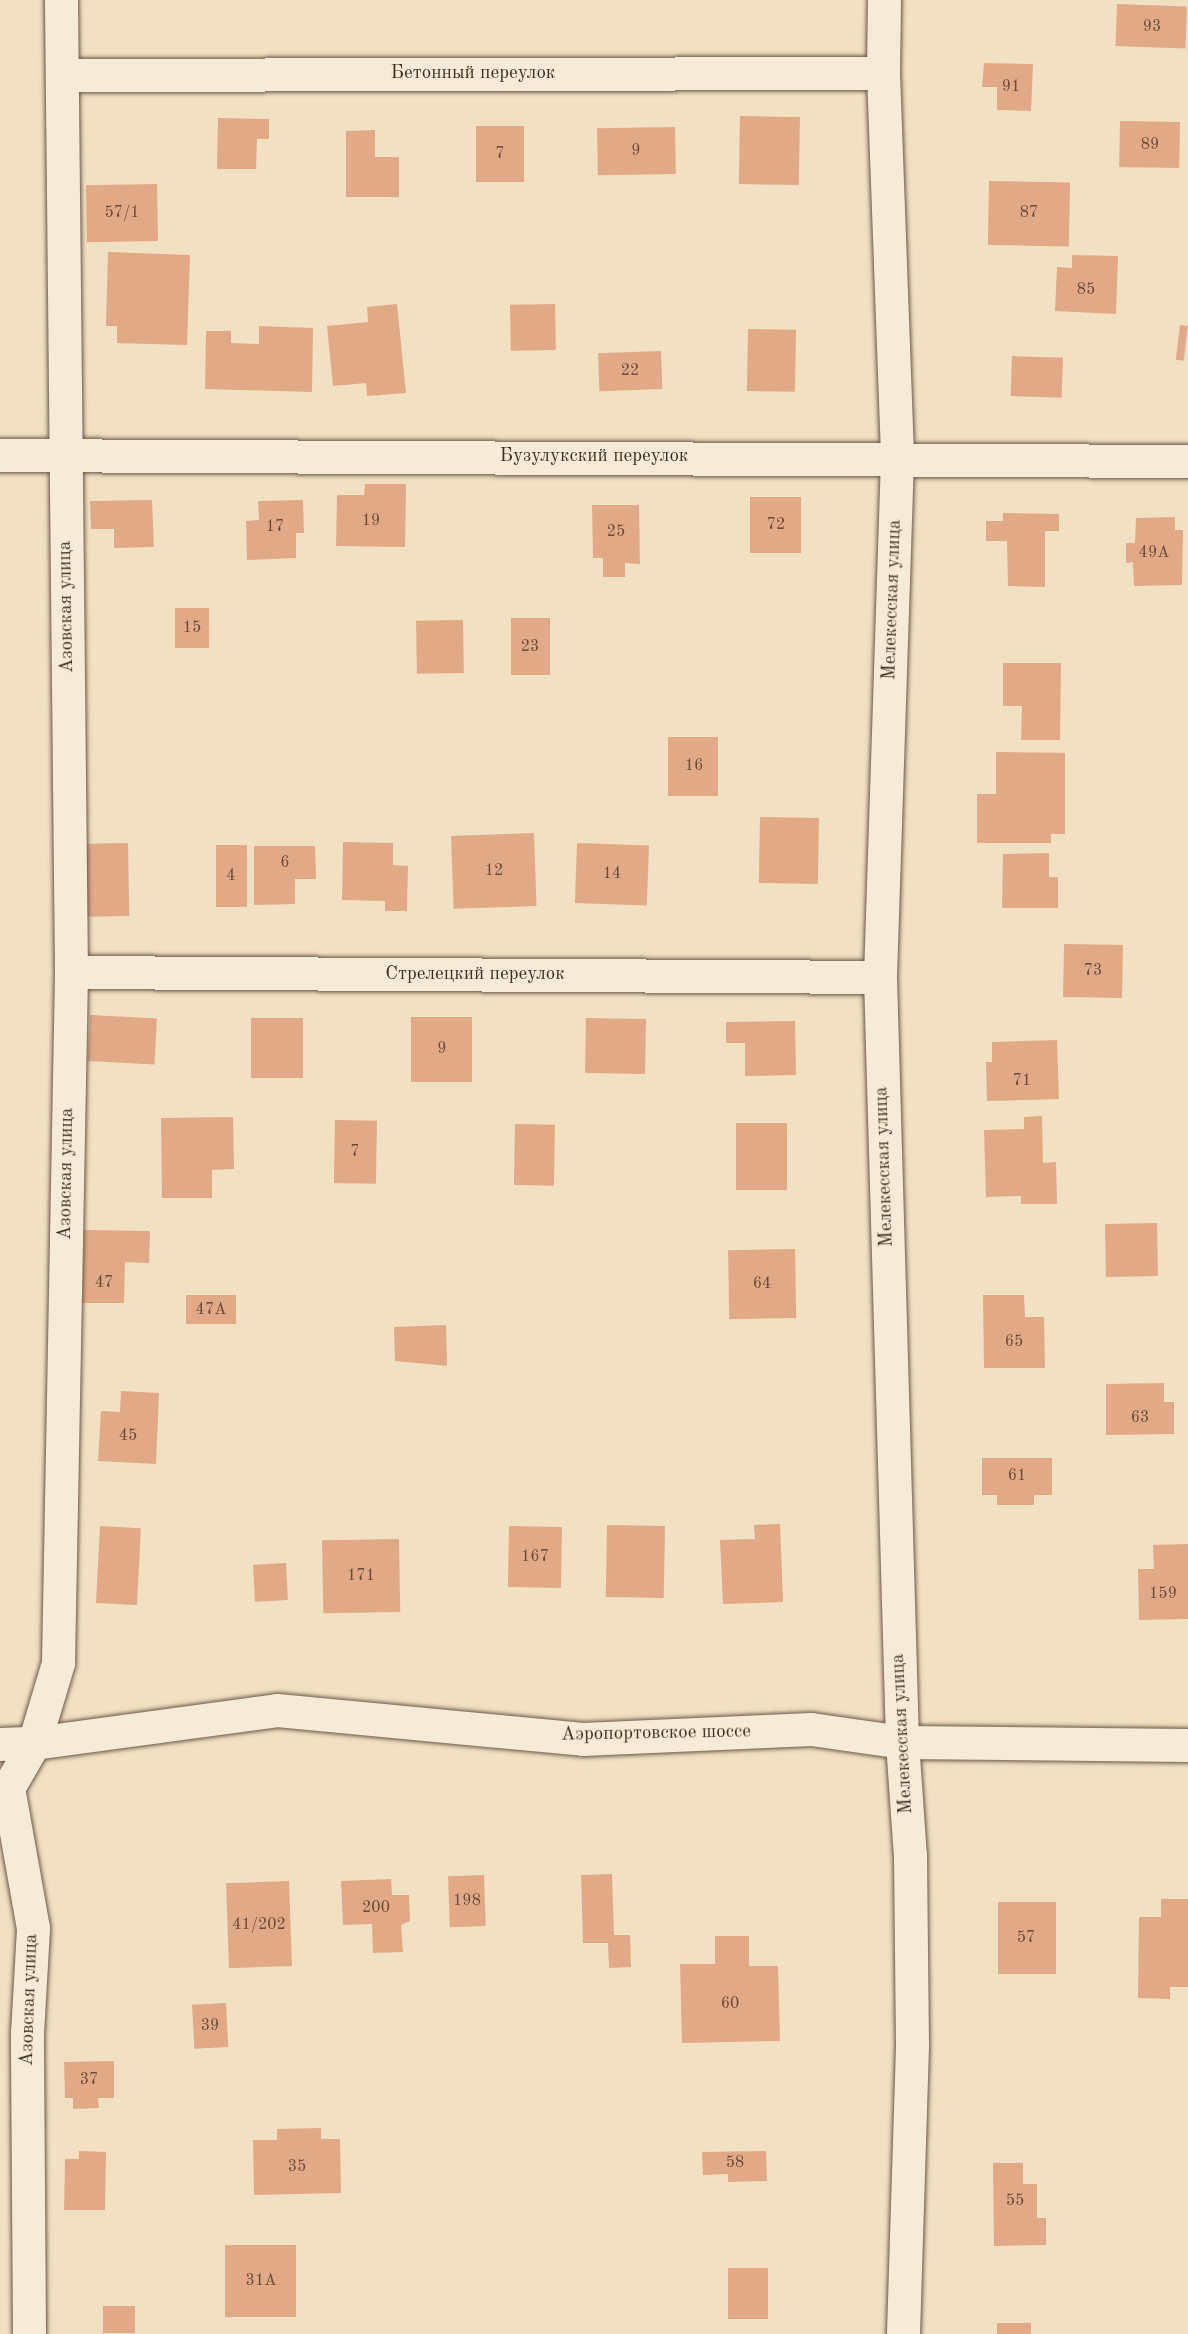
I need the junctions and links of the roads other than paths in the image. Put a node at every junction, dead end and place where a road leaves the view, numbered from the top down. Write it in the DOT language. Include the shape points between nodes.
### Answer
graph roads {
  1 [pos="61,0"];
  2 [pos="884,0"];
  3 [pos="883,73"];
  4 [pos="64,75"];
  5 [pos="0,455"];
  6 [pos="66,455"];
  7 [pos="897,458"];
  8 [pos="1188,461"];
  9 [pos="71,972"];
  10 [pos="880,977"];
  11 [pos="902,1742"];
  12 [pos="34,1743"];
  13 [pos="0,1744"];
  14 [pos="1188,1745"];
  15 [pos="29,2334"];
  16 [pos="903,2334"];
  1 -- 4 [label="street, Азовская улица"];
  2 -- 3 [label="street, Мелекесская улица"];
  3 -- 4 [label="street, Бетонный переулок"];
  3 -- 7 [label="street, Мелекесская улица"];
  4 -- 6 [label="street, Азовская улица"];
  5 -- 6 [label="street, Бузулукский переулок"];
  6 -- 7 [label="street, Бузулукский переулок"];
  6 -- 9 [label="street, Азовская улица"];
  7 -- 8 [label="street, Бузулукский переулок"];
  7 -- 10 [label="street, Мелекесская улица"];
  9 -- 10 [label="street, Стрелецкий переулок"];
  9 -- 12 [label="street, Азовская улица" via="58,1663"];
  10 -- 11 [label="street, Мелекесская улица"];
  11 -- 12 [label="street, Аэропортовское шоссе" via="811,1729 583,1739 277,1710"];
  11 -- 14 [label="street, Аэропортовское шоссе"];
  11 -- 16 [label="street, Мелекесская улица" via="910,1855 912,2046"];
  12 -- 13 [label="street, Аэропортовское шоссе"];
  12 -- 15 [label="street, Азовская улица" via="8,1788 33,1928 27,2034"];
}
